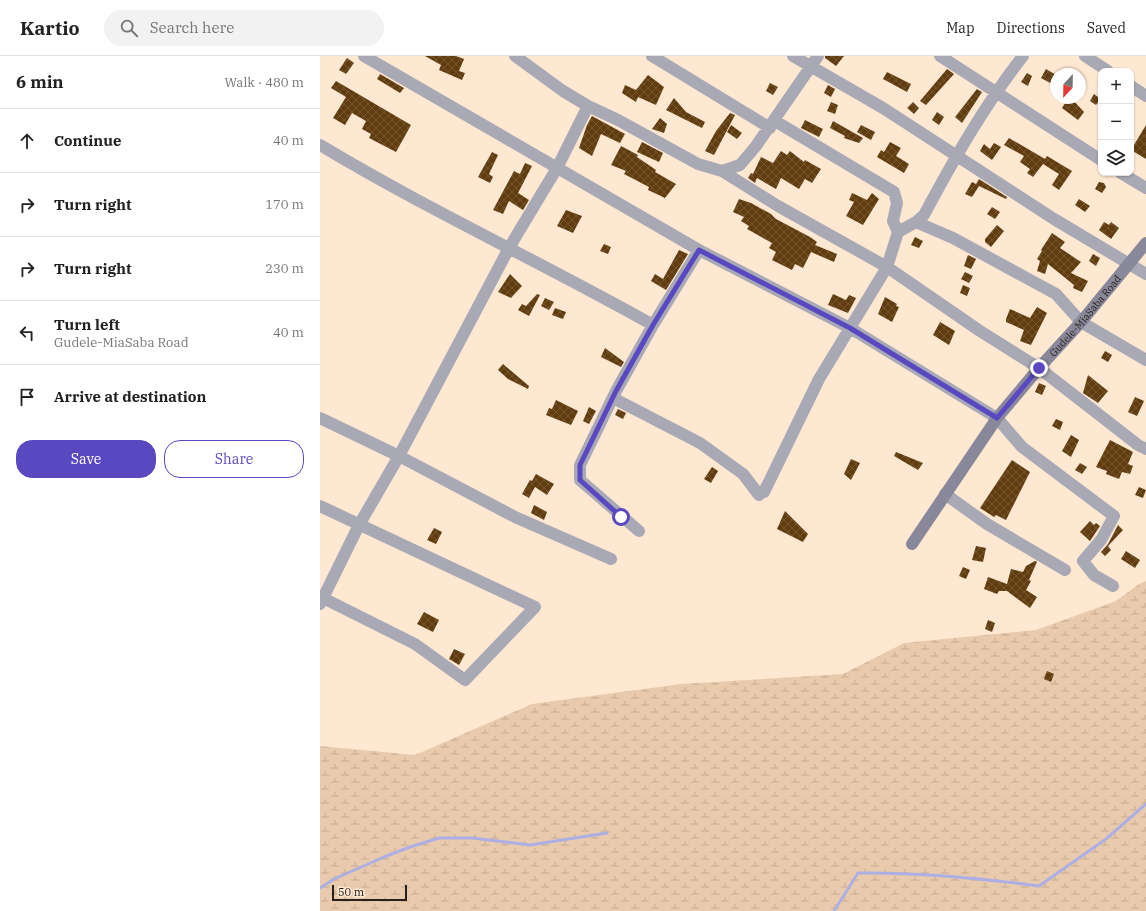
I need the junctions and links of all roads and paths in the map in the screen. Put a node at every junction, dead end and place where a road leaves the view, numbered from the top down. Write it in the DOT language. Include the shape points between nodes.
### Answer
graph roads {
  1 [pos="364,56"];
  2 [pos="515,56"];
  3 [pos="652,56"];
  4 [pos="793,56"];
  5 [pos="818,56"];
  6 [pos="940,56"];
  7 [pos="1023,56"];
  8 [pos="1085,56"];
  9 [pos="811,66"];
  10 [pos="1103,68"];
  11 [pos="1134,88"];
  12 [pos="996,91"];
  13 [pos="1146,96"];
  14 [pos="588,106"];
  15 [pos="773,124"];
  16 [pos="320,145"];
  17 [pos="956,155"];
  18 [pos="1098,158"];
  19 [pos="557,168"];
  20 [pos="722,171"];
  21 [pos="1126,176"];
  22 [pos="1146,188"];
  23 [pos="916,222"];
  24 [pos="898,232"];
  25 [pos="1146,243"];
  26 [pos="509,248"];
  27 [pos="699,250"];
  28 [pos="1130,263"];
  29 [pos="887,268"];
  30 [pos="1146,274"];
  31 [pos="1081,322"];
  32 [pos="653,325"];
  33 [pos="850,328"];
  34 [pos="1146,360"];
  35 [pos="1039,368"];
  36 [pos="613,398"];
  37 [pos="320,418"];
  38 [pos="997,418"];
  39 [pos="1146,449"];
  40 [pos="399,456"];
  41 [pos="945,494"];
  42 [pos="320,506"];
  43 [pos="359,525"];
  44 [pos="639,531"];
  45 [pos="912,544"];
  46 [pos="611,559"];
  47 [pos="1065,570"];
  48 [pos="1113,586"];
  49 [pos="322,601"];
  1 -- 19 [label="street"];
  2 -- 14 [label="street"];
  3 -- 15 [label="street"];
  4 -- 9 [label="street"];
  5 -- 9 [label="street"];
  6 -- 12 [label="street"];
  7 -- 12 [label="street"];
  8 -- 10 [label="street"];
  9 -- 15 [label="street"];
  9 -- 17 [label="street"];
  11 -- 13 [label="street"];
  12 -- 17 [label="street"];
  12 -- 18 [label="street"];
  14 -- 19 [label="street"];
  14 -- 20 [label="street" via="698,164"];
  15 -- 20 [label="street" via="740,165"];
  15 -- 24 [label="street" via="894,192 897,203 893,221"];
  16 -- 26 [label="street" via="363,171"];
  17 -- 23 [label="street" via="924,215"];
  17 -- 28 [label="street" via="1054,219"];
  19 -- 26 [label="street"];
  19 -- 27 [label="street"];
  20 -- 29 [label="street"];
  21 -- 22 [label="street"];
  23 -- 24 [label="street"];
  23 -- 31 [label="street" via="953,238 1056,294"];
  24 -- 29 [label="street"];
  25 -- 28 [label="street, Gudele-MiaSaba Road"];
  26 -- 32 [label="street"];
  26 -- 40 [label="street"];
  27 -- 32 [label="street"];
  27 -- 33 [label="street"];
  28 -- 30 [label="street"];
  28 -- 31 [label="street, Gudele-MiaSaba Road"];
  29 -- 33 [label="street"];
  29 -- 35 [label="street"];
  31 -- 34 [label="street"];
  31 -- 35 [label="street, Gudele-MiaSaba Road"];
  32 -- 36 [label="street"];
  33 -- 36 [label="street" via="819,379 762,493 743,474 700,443"];
  33 -- 38 [label="street"];
  35 -- 38 [label="street, Gudele-MiaSaba Road"];
  35 -- 39 [label="street"];
  36 -- 44 [label="street" via="580,465 580,480"];
  37 -- 40 [label="street"];
  38 -- 41 [label="street, Gudele-MiaSaba Road"];
  38 -- 48 [label="street" via="1022,447 1114,516 1101,540 1083,561 1094,575"];
  40 -- 43 [label="street"];
  40 -- 46 [label="street" via="515,516"];
  41 -- 45 [label="street, Gudele-MiaSaba Road"];
  41 -- 47 [label="street" via="987,524"];
  42 -- 43 [label="street"];
  43 -- 49 [label="street"];
  43 -- 49 [label="street" via="535,607 465,680 415,644"];
}
